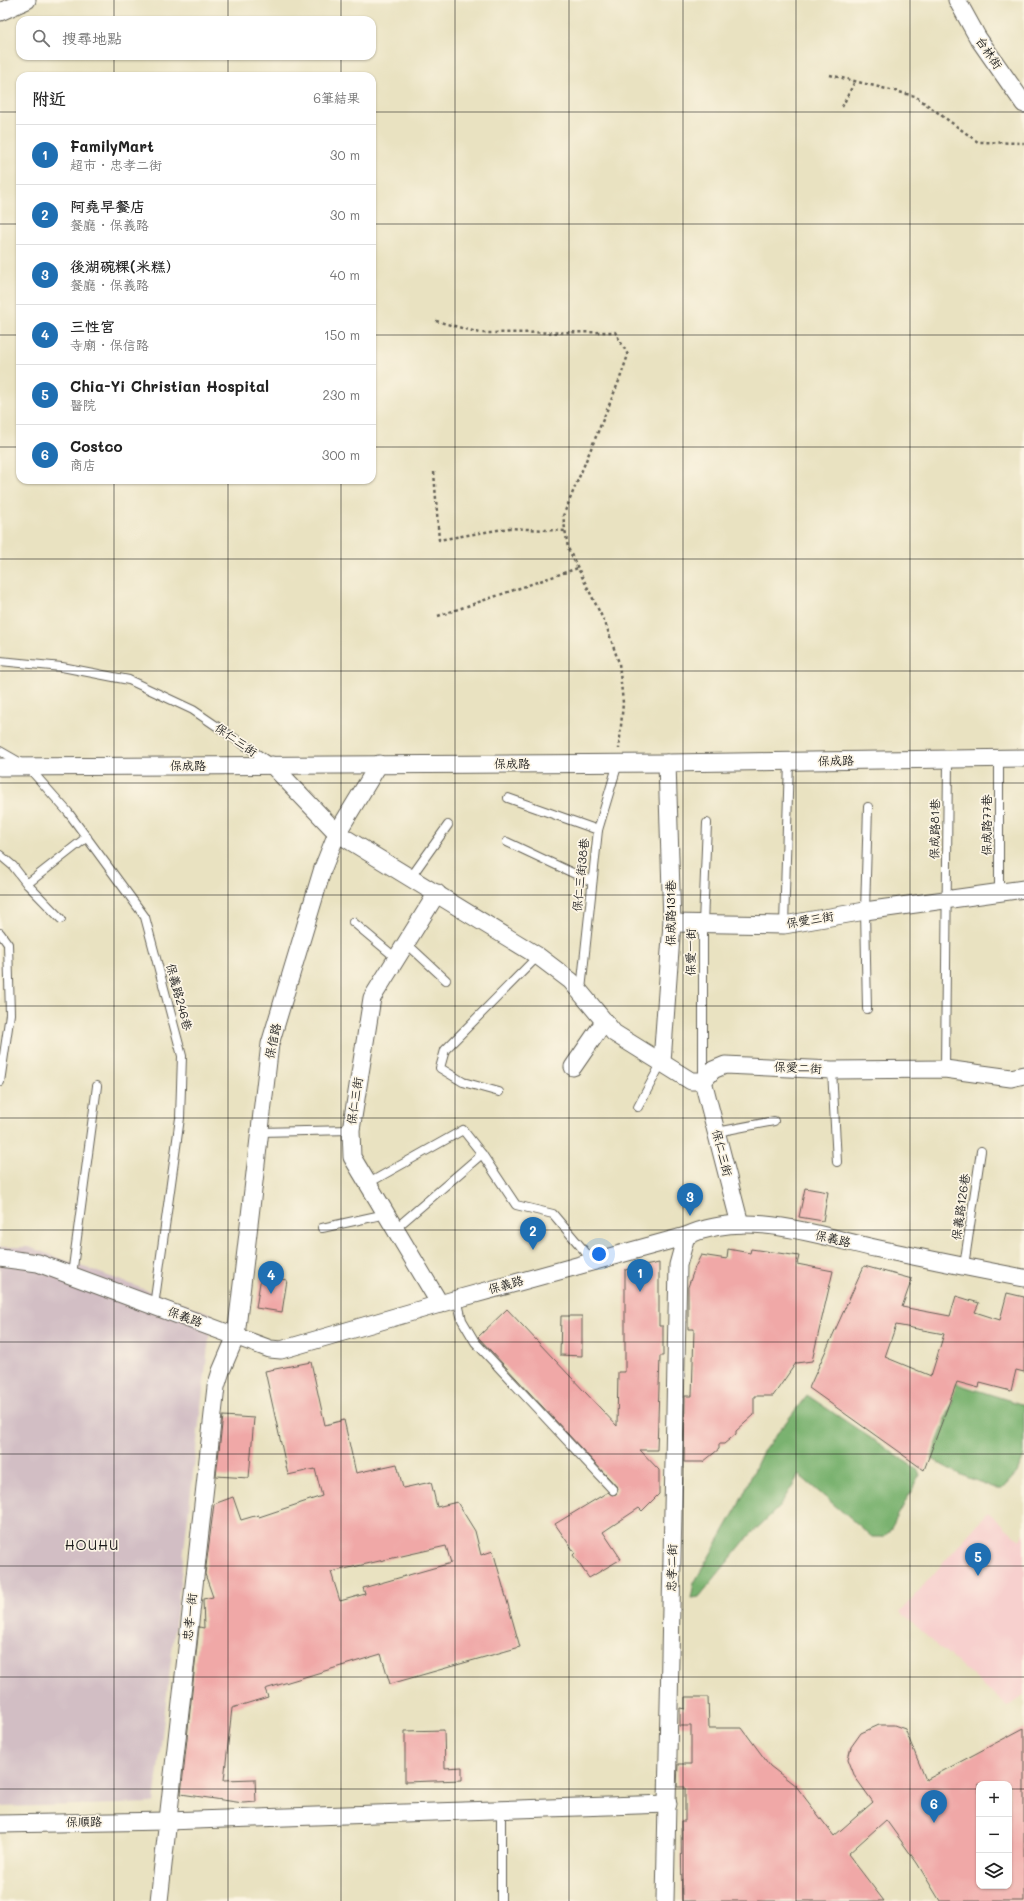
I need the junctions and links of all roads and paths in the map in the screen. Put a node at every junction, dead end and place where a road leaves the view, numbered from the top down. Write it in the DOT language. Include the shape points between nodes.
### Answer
graph roads {
  1 [pos="27,0"];
  2 [pos="957,0"];
  3 [pos="0,12"];
  4 [pos="830,75"];
  5 [pos="855,82"];
  6 [pos="1024,104"];
  7 [pos="842,107"];
  8 [pos="1024,143"];
  9 [pos="436,321"];
  10 [pos="434,472"];
  11 [pos="565,531"];
  12 [pos="578,568"];
  13 [pos="438,616"];
  14 [pos="0,661"];
  15 [pos="0,751"];
  16 [pos="999,758"];
  17 [pos="1024,758"];
  18 [pos="948,759"];
  19 [pos="789,761"];
  20 [pos="618,763"];
  21 [pos="667,763"];
  22 [pos="379,764"];
  23 [pos="272,765"];
  24 [pos="0,767"];
  25 [pos="28,767"];
  26 [pos="508,798"];
  27 [pos="868,807"];
  28 [pos="708,824"];
  29 [pos="448,825"];
  30 [pos="598,830"];
  31 [pos="337,833"];
  32 [pos="87,837"];
  33 [pos="507,842"];
  34 [pos="0,855"];
  35 [pos="411,877"];
  36 [pos="592,882"];
  37 [pos="27,884"];
  38 [pos="1024,890"];
  39 [pos="999,892"];
  40 [pos="437,893"];
  41 [pos="947,899"];
  42 [pos="865,911"];
  43 [pos="61,919"];
  44 [pos="353,922"];
  45 [pos="672,923"];
  46 [pos="703,924"];
  47 [pos="784,925"];
  48 [pos="0,933"];
  49 [pos="406,943"];
  50 [pos="538,956"];
  51 [pos="396,958"];
  52 [pos="446,980"];
  53 [pos="580,993"];
  54 [pos="867,1009"];
  55 [pos="604,1022"];
  56 [pos="662,1062"];
  57 [pos="573,1067"];
  58 [pos="945,1069"];
  59 [pos="832,1070"];
  60 [pos="1024,1075"];
  61 [pos="704,1081"];
  62 [pos="0,1082"];
  63 [pos="97,1086"];
  64 [pos="499,1092"];
  65 [pos="638,1107"];
  66 [pos="774,1121"];
  67 [pos="351,1130"];
  68 [pos="260,1132"];
  69 [pos="717,1132"];
  70 [pos="981,1151"];
  71 [pos="482,1154"];
  72 [pos="837,1162"];
  73 [pos="367,1184"];
  74 [pos="386,1214"];
  75 [pos="740,1224"];
  76 [pos="322,1228"];
  77 [pos="395,1228"];
  78 [pos="686,1236"];
  79 [pos="0,1258"];
  80 [pos="593,1261"];
  81 [pos="964,1266"];
  82 [pos="72,1275"];
  83 [pos="1024,1278"];
  84 [pos="457,1299"];
  85 [pos="440,1304"];
  86 [pos="154,1306"];
  87 [pos="236,1336"];
  88 [pos="613,1490"];
  89 [pos="668,1804"];
  90 [pos="501,1810"];
  91 [pos="167,1821"];
  92 [pos="0,1824"];
  93 [pos="160,1901"];
  94 [pos="501,1901"];
  95 [pos="665,1901"];
  1 -- 3 [label="street"];
  2 -- 6 [label="street, 台林街" via="978,38"];
  4 -- 5 [label="path"];
  5 -- 7 [label="path"];
  5 -- 8 [label="path" via="915,96 978,142"];
  9 -- 11 [label="path" via="480,333 614,332 628,355 563,516"];
  10 -- 11 [label="path" via="439,540 509,528"];
  11 -- 12 [label="path" via="568,548"];
  12 -- 13 [label="path"];
  12 -- 20 [label="path" via="606,625 619,664 623,703"];
  14 -- 23 [label="lane, 保仁三街" via="62,667 129,680 193,710"];
  15 -- 25 [label="lane, 保義路246巷"];
  16 -- 17 [label="street, 保成路"];
  16 -- 18 [label="street, 保成路"];
  16 -- 39 [label="lane, 保成路77巷"];
  18 -- 19 [label="street, 保成路"];
  18 -- 41 [label="lane, 保成路81巷"];
  19 -- 21 [label="street, 保成路"];
  19 -- 47 [label="lane"];
  20 -- 21 [label="street, 保成路"];
  20 -- 22 [label="street, 保成路"];
  20 -- 30 [label="lane, 保仁三街38巷"];
  21 -- 45 [label="street, 保成路131巷"];
  22 -- 23 [label="street, 保成路"];
  22 -- 31 [label="street, 保信路"];
  23 -- 25 [label="street, 保成路"];
  23 -- 31 [label="street, 保仁三街"];
  24 -- 25 [label="street, 保成路"];
  25 -- 32 [label="lane, 保義路246巷"];
  26 -- 30 [label="lane"];
  27 -- 42 [label="lane"];
  28 -- 46 [label="lane, 保愛一街"];
  29 -- 35 [label="lane"];
  30 -- 36 [label="lane, 保仁三街38巷"];
  31 -- 35 [label="street, 保仁三街"];
  31 -- 68 [label="street, 保信路" via="323,868 270,1044"];
  32 -- 37 [label="lane"];
  32 -- 86 [label="lane, 保義路246巷" via="145,917 182,1056 180,1118"];
  33 -- 36 [label="lane"];
  34 -- 37 [label="lane" via="13,866"];
  35 -- 40 [label="street, 保仁三街"];
  36 -- 53 [label="lane, 保仁三街38巷"];
  37 -- 43 [label="lane"];
  38 -- 39 [label="street, 保愛三街"];
  39 -- 41 [label="street, 保愛三街"];
  40 -- 49 [label="street, 保仁三街"];
  40 -- 50 [label="street, 保仁三街"];
  41 -- 42 [label="street, 保愛三街"];
  41 -- 58 [label="lane"];
  42 -- 47 [label="street, 保愛三街"];
  42 -- 54 [label="lane"];
  44 -- 51 [label="lane"];
  45 -- 46 [label="street, 保愛三街"];
  45 -- 56 [label="street, 保成路131巷"];
  46 -- 47 [label="street, 保愛三街"];
  46 -- 61 [label="lane, 保愛一街"];
  48 -- 62 [label="lane" via="8,944 10,1014"];
  49 -- 51 [label="street, 保仁三街"];
  49 -- 52 [label="lane"];
  50 -- 53 [label="street, 保仁三街" via="570,981"];
  50 -- 64 [label="lane" via="445,1050 440,1068 463,1082"];
  51 -- 67 [label="street, 保仁三街" via="372,998"];
  53 -- 55 [label="street, 保仁三街"];
  55 -- 56 [label="street, 保仁三街" via="614,1033"];
  55 -- 57 [label="street"];
  56 -- 61 [label="street" via="691,1081"];
  56 -- 65 [label="lane"];
  58 -- 59 [label="street, 保愛二街"];
  58 -- 60 [label="street, 保愛二街" via="1010,1078"];
  59 -- 61 [label="street, 保愛二街" via="725,1065 713,1070"];
  59 -- 72 [label="lane"];
  61 -- 69 [label="street, 保仁三街"];
  63 -- 82 [label="lane"];
  66 -- 69 [label="lane"];
  67 -- 68 [label="lane"];
  67 -- 73 [label="street, 保仁三街" via="352,1157"];
  68 -- 87 [label="street, 保信路"];
  69 -- 75 [label="street, 保仁三街"];
  70 -- 81 [label="lane, 保義路126巷"];
  71 -- 73 [label="lane" via="463,1130"];
  71 -- 77 [label="lane"];
  71 -- 80 [label="lane" via="516,1204 552,1214"];
  73 -- 74 [label="street, 保仁三街"];
  74 -- 76 [label="lane"];
  74 -- 77 [label="street, 保仁三街"];
  75 -- 78 [label="street, 保義路" via="700,1230"];
  75 -- 81 [label="street, 保義路" via="776,1226"];
  77 -- 85 [label="street, 保仁三街"];
  78 -- 80 [label="street, 保義路"];
  78 -- 89 [label="street, 忠孝二街" via="678,1265"];
  79 -- 82 [label="street, 保義路" via="38,1263"];
  80 -- 84 [label="street, 保義路"];
  81 -- 83 [label="street, 保義路"];
  82 -- 86 [label="street, 保義路"];
  84 -- 85 [label="street, 保義路"];
  84 -- 88 [label="lane" via="462,1320 475,1342"];
  85 -- 87 [label="street, 保義路" via="281,1350 270,1349"];
  86 -- 87 [label="street, 保義路"];
  87 -- 91 [label="street, 忠孝一街" via="216,1388"];
  89 -- 90 [label="street, 保順路"];
  89 -- 95 [label="street, 忠孝二街"];
  90 -- 91 [label="street, 保順路"];
  90 -- 94 [label="lane"];
  91 -- 92 [label="street, 保順路"];
  91 -- 93 [label="street, 忠孝一街"];
}
